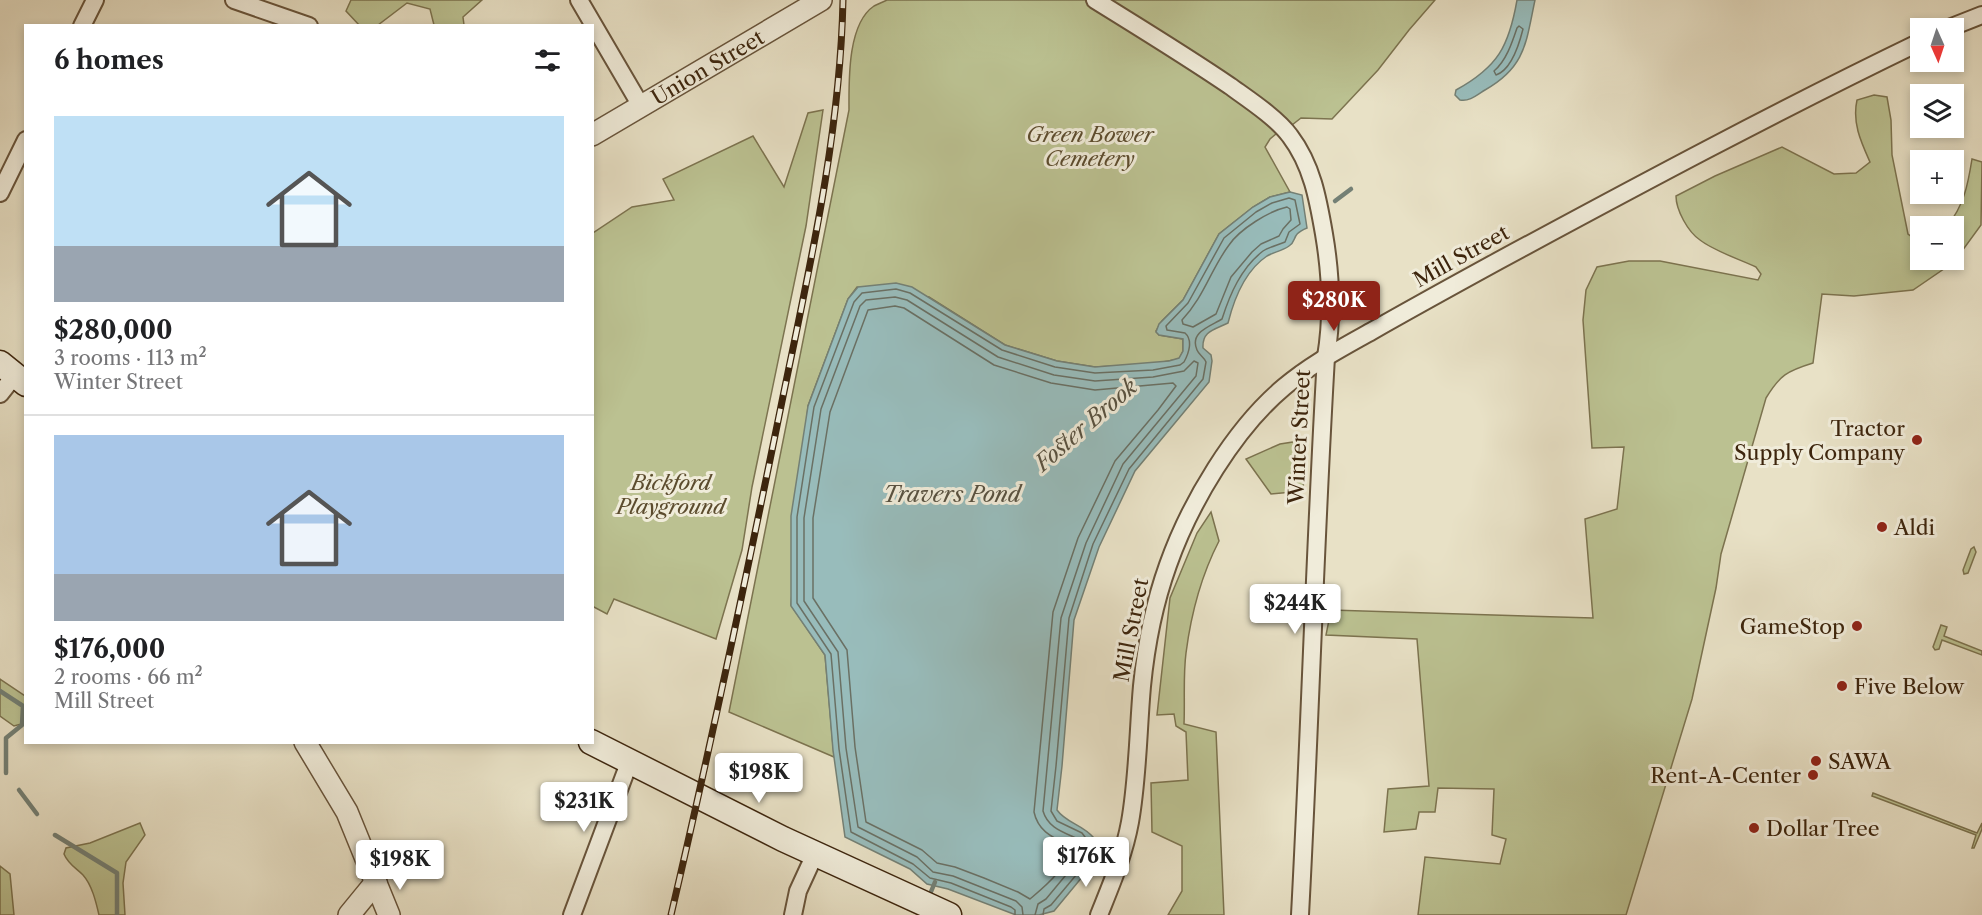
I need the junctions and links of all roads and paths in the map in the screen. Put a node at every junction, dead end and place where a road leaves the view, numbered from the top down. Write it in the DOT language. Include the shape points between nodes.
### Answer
graph roads {
  1 [pos="94,0"];
  2 [pos="234,0"];
  3 [pos="579,0"];
  4 [pos="821,0"];
  5 [pos="1095,0"];
  6 [pos="1982,15"];
  7 [pos="1964,22"];
  8 [pos="83,24"];
  9 [pos="303,24"];
  10 [pos="593,24"];
  11 [pos="594,26"];
  12 [pos="1910,47"];
  13 [pos="641,106"];
  14 [pos="594,134"];
  15 [pos="24,144"];
  16 [pos="0,192"];
  17 [pos="1326,357"];
  18 [pos="306,744"];
  19 [pos="594,744"];
  20 [pos="629,763"];
  21 [pos="815,854"];
  22 [pos="376,882"];
  23 [pos="1112,883"];
  24 [pos="944,913"];
  25 [pos="349,915"];
  26 [pos="389,915"];
  27 [pos="572,915"];
  28 [pos="793,915"];
  29 [pos="1086,915"];
  30 [pos="1099,915"];
  31 [pos="1300,915"];
  1 -- 8 [label="street"];
  2 -- 9 [label="street"];
  3 -- 10 [label="street"];
  4 -- 13 [label="street, Union Street"];
  5 -- 17 [label="street, Winter Street" via="1211,73 1289,134 1311,174 1329,263 1331,313"];
  6 -- 7 [label="street"];
  11 -- 13 [label="street"];
  12 -- 17 [label="street, Mill Street" via="1563,226"];
  13 -- 14 [label="street, Union Street"];
  15 -- 16 [label="street"];
  17 -- 23 [label="street, Mill Street" via="1283,388 1243,429 1191,510 1168,564 1154,611 1142,683 1131,820"];
  17 -- 31 [label="street, Winter Street"];
  18 -- 22 [label="street" via="347,812"];
  19 -- 20 [label="main road"];
  20 -- 21 [label="main road"];
  20 -- 27 [label="street"];
  21 -- 24 [label="main road"];
  21 -- 28 [label="street" via="798,891"];
  22 -- 25 [label="street"];
  22 -- 26 [label="street"];
  23 -- 29 [label="street, Mill Street"];
  23 -- 30 [label="street, Mill Street"];
}
